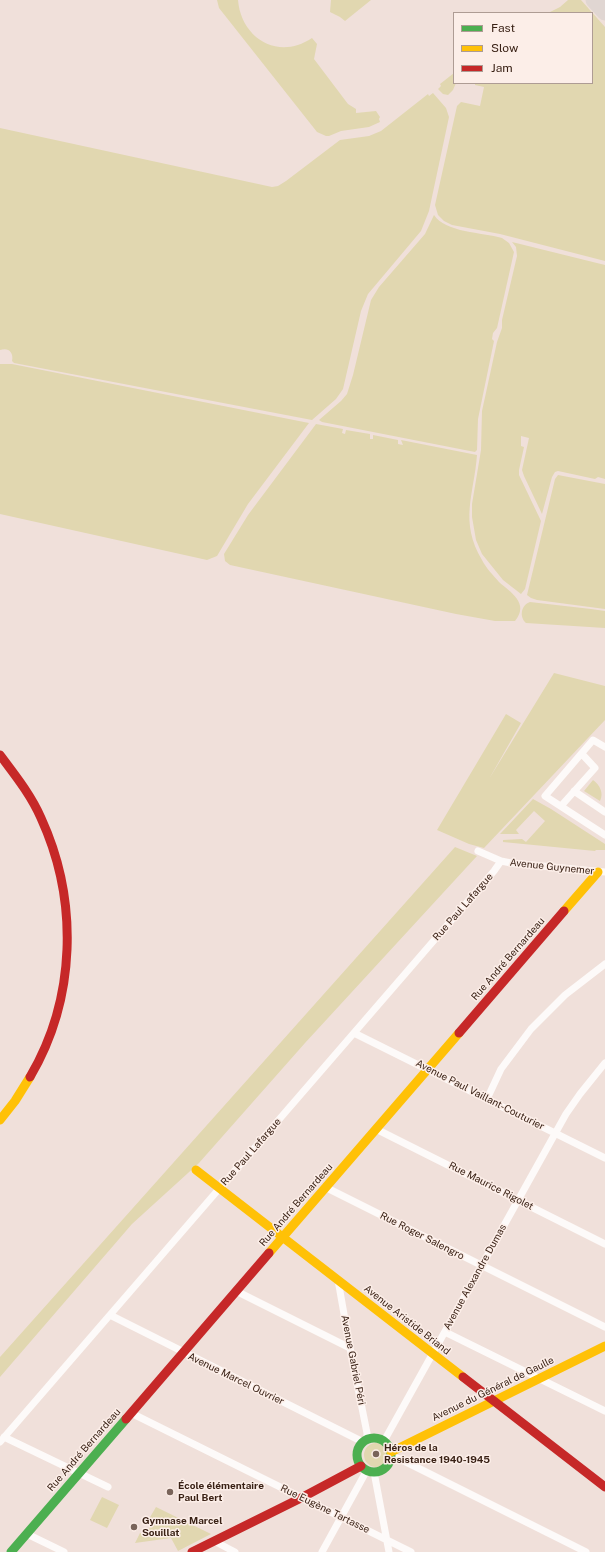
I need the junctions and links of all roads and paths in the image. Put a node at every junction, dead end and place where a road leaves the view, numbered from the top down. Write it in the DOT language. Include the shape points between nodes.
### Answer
graph roads {
  1 [pos="605,747"];
  2 [pos="582,754"];
  3 [pos="0,755"];
  4 [pos="574,791"];
  5 [pos="561,806"];
  6 [pos="605,812"];
  7 [pos="605,835"];
  8 [pos="478,852"];
  9 [pos="501,861"];
  10 [pos="602,872"];
  11 [pos="605,964"];
  12 [pos="354,1033"];
  13 [pos="605,1063"];
  14 [pos="428,1070"];
  15 [pos="486,1099"];
  16 [pos="0,1120"];
  17 [pos="376,1129"];
  18 [pos="555,1133"];
  19 [pos="605,1158"];
  20 [pos="196,1170"];
  21 [pos="325,1187"];
  22 [pos="220,1188"];
  23 [pos="518,1200"];
  24 [pos="282,1237"];
  25 [pos="605,1244"];
  26 [pos="481,1266"];
  27 [pos="338,1280"];
  28 [pos="236,1292"];
  29 [pos="110,1315"];
  30 [pos="605,1328"];
  31 [pos="445,1332"];
  32 [pos="605,1346"];
  33 [pos="350,1348"];
  34 [pos="183,1352"];
  35 [pos="432,1353"];
  36 [pos="539,1378"];
  37 [pos="494,1401"];
  38 [pos="605,1411"];
  39 [pos="131,1413"];
  40 [pos="2,1439"];
  41 [pos="365,1441"];
  42 [pos="384,1441"];
  43 [pos="391,1454"];
  44 [pos="368,1469"];
  45 [pos="78,1473"];
  46 [pos="108,1487"];
  47 [pos="605,1487"];
  48 [pos="301,1498"];
  49 [pos="341,1518"];
  50 [pos="27,1534"];
  51 [pos="386,1539"];
  52 [pos="214,1541"];
  53 [pos="11,1552"];
  54 [pos="64,1552"];
  55 [pos="192,1552"];
  56 [pos="235,1552"];
  57 [pos="322,1552"];
  58 [pos="389,1552"];
  59 [pos="411,1552"];
  60 [pos="586,1552"];
  1 -- 2 [label="street" via="593,740"];
  2 -- 4 [label="street" via="595,768"];
  2 -- 5 [label="street" via="545,796"];
  3 -- 16 [label="street" via="32,798 47,830 63,883 68,945 62,994 50,1037 21,1094"];
  4 -- 5 [label="street"];
  4 -- 6 [label="street"];
  5 -- 7 [label="street"];
  8 -- 9 [label="street, Avenue Guynemer"];
  9 -- 10 [label="street, Avenue Guynemer"];
  9 -- 12 [label="street, Rue Paul Lafargue"];
  10 -- 14 [label="street, Rue André Bernardeau"];
  11 -- 15 [label="street" via="565,995 531,1029 502,1069"];
  12 -- 14 [label="street, Avenue Paul Vaillant-Couturier"];
  12 -- 22 [label="street, Rue Paul Lafargue"];
  13 -- 18 [label="street, Avenue Alexandre Dumas" via="580,1094"];
  14 -- 15 [label="street, Avenue Paul Vaillant-Couturier"];
  14 -- 17 [label="street, Rue André Bernardeau"];
  15 -- 18 [label="street, Avenue Paul Vaillant-Couturier"];
  17 -- 21 [label="street, Rue André Bernardeau"];
  17 -- 23 [label="street, Rue Maurice Rigolet"];
  18 -- 19 [label="street, Avenue Paul Vaillant-Couturier"];
  18 -- 23 [label="street, Avenue Alexandre Dumas"];
  20 -- 22 [label="street, Avenue Aristide Briand"];
  21 -- 24 [label="street, Rue André Bernardeau"];
  21 -- 26 [label="street, Rue Roger Salengro"];
  22 -- 24 [label="street, Avenue Aristide Briand"];
  22 -- 29 [label="street, Rue Paul Lafargue"];
  23 -- 25 [label="street, Rue Maurice Rigolet"];
  23 -- 26 [label="street, Avenue Alexandre Dumas"];
  24 -- 27 [label="street, Avenue Aristide Briand"];
  24 -- 28 [label="street, Rue André Bernardeau"];
  26 -- 30 [label="street, Rue Roger Salengro"];
  26 -- 31 [label="street, Avenue Alexandre Dumas"];
  27 -- 33 [label="street, Avenue Gabriel Péri"];
  27 -- 35 [label="street, Avenue Aristide Briand"];
  28 -- 33 [label="street"];
  28 -- 34 [label="street, Rue André Bernardeau"];
  29 -- 34 [label="street, Avenue Marcel Ouvrier"];
  29 -- 40 [label="street, Rue Paul Lafargue"];
  31 -- 35 [label="street, Avenue Alexandre Dumas"];
  31 -- 36 [label="street"];
  32 -- 36 [label="street, Avenue du Général de Gaulle"];
  33 -- 41 [label="street, Avenue Gabriel Péri" via="367,1433"];
  34 -- 39 [label="street, Rue André Bernardeau"];
  34 -- 41 [label="street, Avenue Marcel Ouvrier"];
  35 -- 37 [label="street, Avenue Aristide Briand"];
  35 -- 42 [label="street, Avenue Alexandre Dumas"];
  36 -- 37 [label="street, Avenue du Général de Gaulle"];
  36 -- 38 [label="street"];
  37 -- 43 [label="street, Avenue du Général de Gaulle"];
  37 -- 47 [label="street, Avenue Aristide Briand"];
  39 -- 45 [label="street, Rue André Bernardeau"];
  39 -- 48 [label="street, Rue Eugène Tartasse"];
  40 -- 45 [label="street"];
  41 -- 42 [label="street" via="375,1438"];
  41 -- 44 [label="street" via="360,1446 357,1456"];
  42 -- 43 [label="street"];
  43 -- 44 [label="street" via="387,1466 383,1469"];
  43 -- 60 [label="street"];
  44 -- 48 [label="street"];
  44 -- 49 [label="street"];
  44 -- 51 [label="street"];
  45 -- 46 [label="street"];
  45 -- 50 [label="street, Rue André Bernardeau"];
  48 -- 49 [label="street, Rue Eugène Tartasse"];
  48 -- 52 [label="street"];
  49 -- 51 [label="street, Rue Eugène Tartasse"];
  49 -- 57 [label="street"];
  50 -- 53 [label="street, Rue André Bernardeau"];
  50 -- 54 [label="street"];
  51 -- 58 [label="street"];
  51 -- 59 [label="street, Rue Eugène Tartasse"];
  52 -- 55 [label="street"];
  52 -- 56 [label="street"];
}
